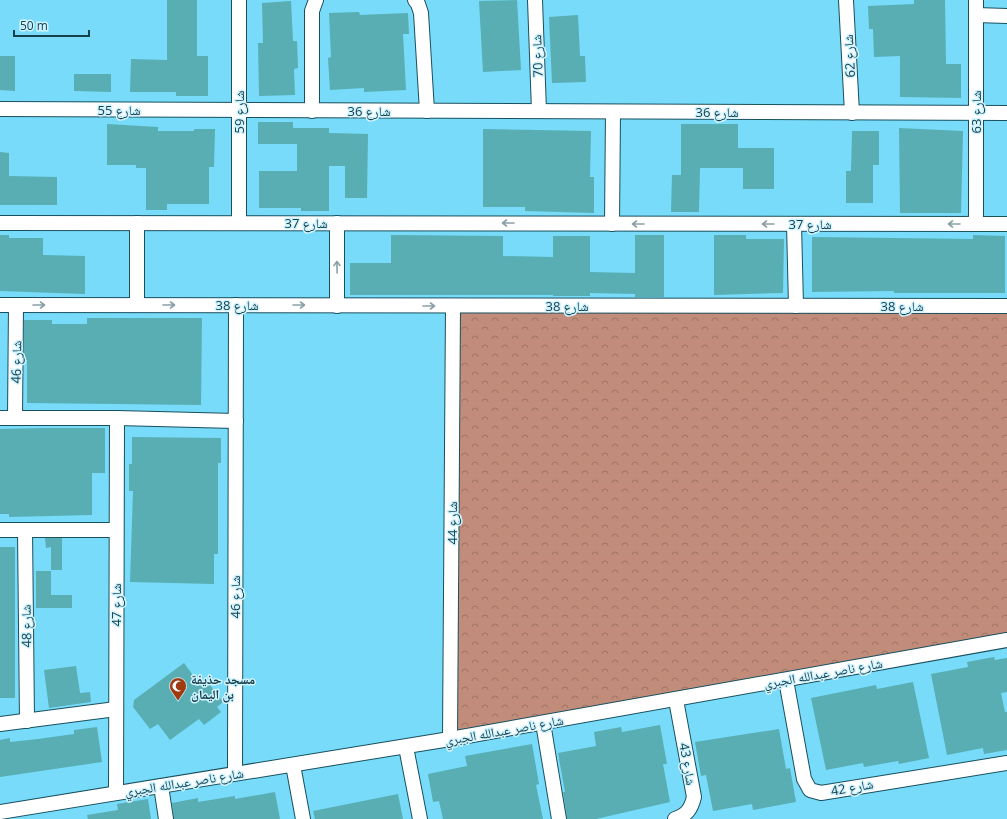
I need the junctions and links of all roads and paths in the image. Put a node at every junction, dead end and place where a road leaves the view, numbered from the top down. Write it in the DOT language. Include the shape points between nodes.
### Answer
graph roads {
  1 [pos="239,0"];
  2 [pos="316,0"];
  3 [pos="415,0"];
  4 [pos="535,0"];
  5 [pos="846,0"];
  6 [pos="976,0"];
  7 [pos="976,15"];
  8 [pos="1007,16"];
  9 [pos="0,109"];
  10 [pos="239,110"];
  11 [pos="312,110"];
  12 [pos="427,111"];
  13 [pos="539,111"];
  14 [pos="613,112"];
  15 [pos="852,112"];
  16 [pos="977,113"];
  17 [pos="1007,113"];
  18 [pos="0,223"];
  19 [pos="137,223"];
  20 [pos="239,223"];
  21 [pos="336,223"];
  22 [pos="612,224"];
  23 [pos="794,224"];
  24 [pos="976,224"];
  25 [pos="1007,224"];
  26 [pos="0,305"];
  27 [pos="16,305"];
  28 [pos="137,305"];
  29 [pos="236,305"];
  30 [pos="337,306"];
  31 [pos="454,306"];
  32 [pos="796,306"];
  33 [pos="1007,306"];
  34 [pos="0,418"];
  35 [pos="15,418"];
  36 [pos="117,418"];
  37 [pos="236,421"];
  38 [pos="0,530"];
  39 [pos="25,530"];
  40 [pos="116,530"];
  41 [pos="1007,640"];
  42 [pos="786,680"];
  43 [pos="676,700"];
  44 [pos="116,709"];
  45 [pos="27,721"];
  46 [pos="543,723"];
  47 [pos="0,724"];
  48 [pos="450,740"];
  49 [pos="406,747"];
  50 [pos="1007,763"];
  51 [pos="293,766"];
  52 [pos="235,773"];
  53 [pos="161,786"];
  54 [pos="116,793"];
  55 [pos="0,812"];
  56 [pos="24,814"];
  57 [pos="166,819"];
  58 [pos="303,819"];
  59 [pos="420,819"];
  60 [pos="558,819"];
  61 [pos="674,819"];
  1 -- 10 [label="street, شارع 59"];
  2 -- 11 [label="street" via="312,11"];
  3 -- 12 [label="street" via="421,13"];
  4 -- 13 [label="street, شارع 70"];
  5 -- 15 [label="street, شارع 62"];
  6 -- 7 [label="street, شارع 63"];
  7 -- 8 [label="street"];
  7 -- 16 [label="street, شارع 63"];
  9 -- 10 [label="street, شارع 55"];
  10 -- 11 [label="street, شارع 36"];
  10 -- 20 [label="street, شارع 59"];
  11 -- 12 [label="street, شارع 36"];
  12 -- 13 [label="street, شارع 36"];
  13 -- 14 [label="street, شارع 36"];
  14 -- 15 [label="street, شارع 36"];
  14 -- 22 [label="street"];
  15 -- 16 [label="street, شارع 36"];
  16 -- 17 [label="street, شارع 36"];
  16 -- 24 [label="street, شارع 63"];
  18 -- 19 [label="street, شارع 37"];
  19 -- 20 [label="street, شارع 37"];
  19 -- 28 [label="street"];
  20 -- 21 [label="street, شارع 37"];
  22 -- 21 [label="street, شارع 37, one-way"];
  30 -- 21 [label="street, one-way"];
  23 -- 22 [label="street, شارع 37, one-way"];
  24 -- 23 [label="street, شارع 37, one-way"];
  23 -- 32 [label="street"];
  24 -- 25 [label="street, شارع 37"];
  26 -- 27 [label="street, شارع 38"];
  27 -- 28 [label="street, شارع 38, one-way"];
  27 -- 35 [label="street, شارع 46"];
  28 -- 29 [label="street, شارع 38, one-way"];
  29 -- 30 [label="street, شارع 38, one-way"];
  29 -- 37 [label="street, شارع 46"];
  30 -- 31 [label="street, شارع 38, one-way"];
  31 -- 32 [label="street, شارع 38"];
  31 -- 48 [label="street, شارع 44"];
  32 -- 33 [label="street, شارع 38"];
  34 -- 35 [label="street"];
  35 -- 36 [label="street"];
  36 -- 37 [label="street"];
  36 -- 40 [label="street, شارع 47"];
  37 -- 52 [label="street, شارع 46"];
  38 -- 39 [label="street"];
  39 -- 40 [label="street"];
  39 -- 45 [label="street, شارع 48"];
  40 -- 44 [label="street, شارع 47"];
  41 -- 42 [label="street, شارع ناصر عبدالله الجبري"];
  42 -- 43 [label="street, شارع ناصر عبدالله الجبري"];
  42 -- 50 [label="street, شارع 42" via="804,779 810,790 821,793"];
  43 -- 46 [label="street, شارع ناصر عبدالله الجبري"];
  43 -- 61 [label="street, شارع 43" via="694,797 691,809"];
  44 -- 45 [label="street"];
  44 -- 54 [label="street, شارع 47"];
  45 -- 47 [label="street"];
  46 -- 48 [label="street, شارع ناصر عبدالله الجبري"];
  46 -- 60 [label="street"];
  48 -- 49 [label="street, شارع ناصر عبدالله الجبري"];
  49 -- 51 [label="street, شارع ناصر عبدالله الجبري"];
  49 -- 59 [label="street"];
  51 -- 52 [label="street, شارع ناصر عبدالله الجبري"];
  51 -- 58 [label="street"];
  52 -- 53 [label="street, شارع ناصر عبدالله الجبري"];
  53 -- 54 [label="street, شارع ناصر عبدالله الجبري"];
  53 -- 57 [label="street"];
  54 -- 56 [label="street, شارع ناصر عبدالله الجبري"];
  55 -- 56 [label="street, شارع ناصر عبدالله الجبري"];
}
